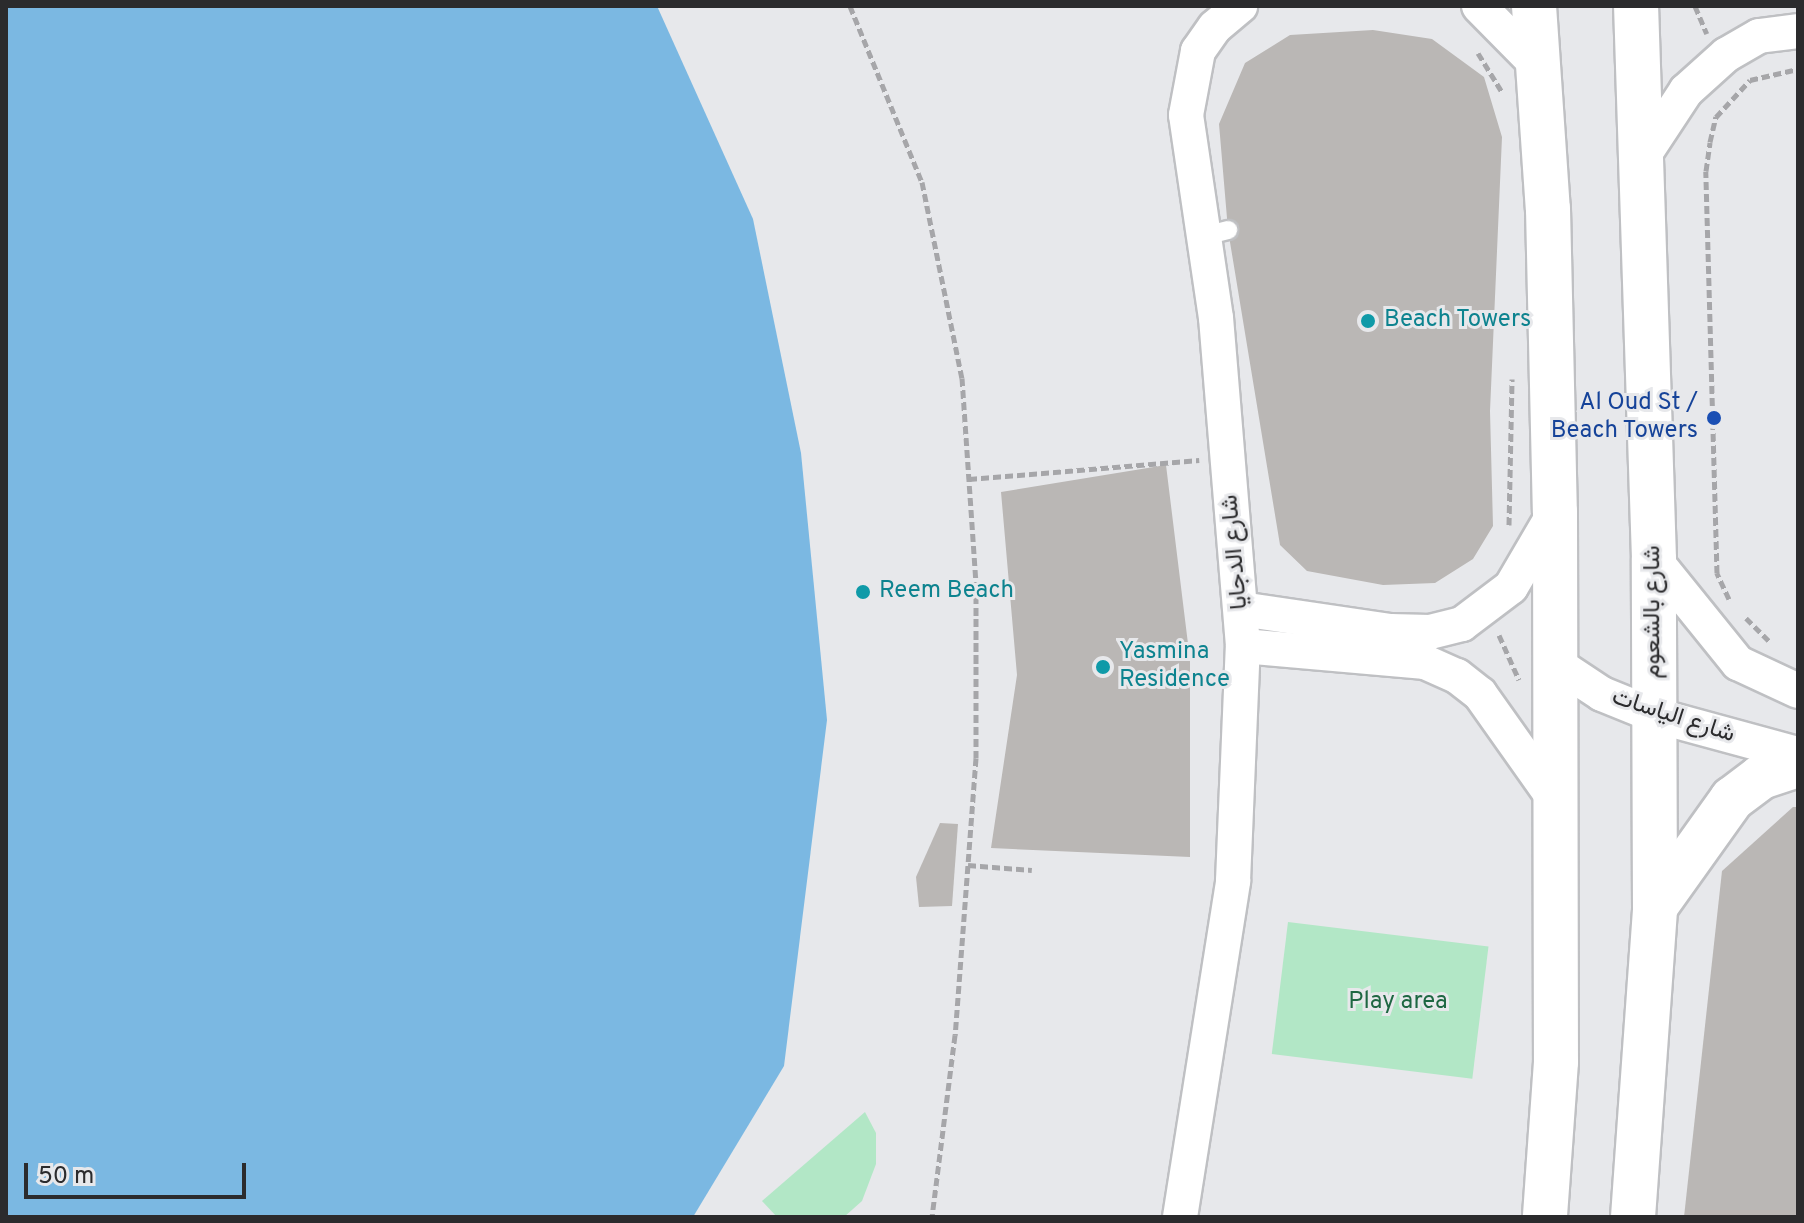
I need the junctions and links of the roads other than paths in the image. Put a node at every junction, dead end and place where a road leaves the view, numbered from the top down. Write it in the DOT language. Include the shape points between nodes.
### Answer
graph roads {
  1 [pos="1240,6"];
  2 [pos="1479,6"];
  3 [pos="1534,6"];
  4 [pos="1636,6"];
  5 [pos="1798,31"];
  6 [pos="1537,65"];
  7 [pos="1644,155"];
  8 [pos="1555,512"];
  9 [pos="1654,559"];
  10 [pos="1241,609"];
  11 [pos="1243,646"];
  12 [pos="1555,663"];
  13 [pos="1798,691"];
  14 [pos="1654,715"];
  15 [pos="1798,754"];
  16 [pos="1798,765"];
  17 [pos="1555,800"];
  18 [pos="1655,907"];
  19 [pos="1190,1164"];
  20 [pos="1180,1217"];
  21 [pos="1199,1217"];
  22 [pos="1545,1217"];
  23 [pos="1633,1217"];
  1 -- 10 [label="street, شارع الدجايا" via="1206,39 1189,82 1186,115 1216,233"];
  2 -- 6 [label="street"];
  3 -- 6 [label="main road"];
  4 -- 7 [label="main road, شارع بالشعوم"];
  5 -- 7 [label="street" via="1759,36 1726,55 1686,91"];
  6 -- 8 [label="main road" via="1548,209"];
  7 -- 9 [label="main road, شارع بالشعوم"];
  8 -- 10 [label="street" via="1511,587 1462,624 1430,632 1390,631"];
  8 -- 12 [label="main road"];
  9 -- 13 [label="street" via="1738,663"];
  9 -- 14 [label="main road, شارع بالشعوم"];
  10 -- 11 [label="street, شارع الدجايا"];
  11 -- 17 [label="street" via="1425,662 1457,676 1480,694"];
  11 -- 19 [label="street, شارع الدجايا" via="1233,881"];
  12 -- 14 [label="street, شارع الياسات" via="1602,694"];
  12 -- 17 [label="main road"];
  14 -- 15 [label="street, شارع الياسات"];
  14 -- 18 [label="main road, شارع بالشعوم"];
  16 -- 18 [label="main road" via="1761,777 1732,799"];
  17 -- 22 [label="main road" via="1556,1062"];
  18 -- 23 [label="main road, شارع بالشعوم"];
  19 -- 20 [label="street, شارع الدجايا"];
  19 -- 21 [label="street, شارع الدجايا"];
}
